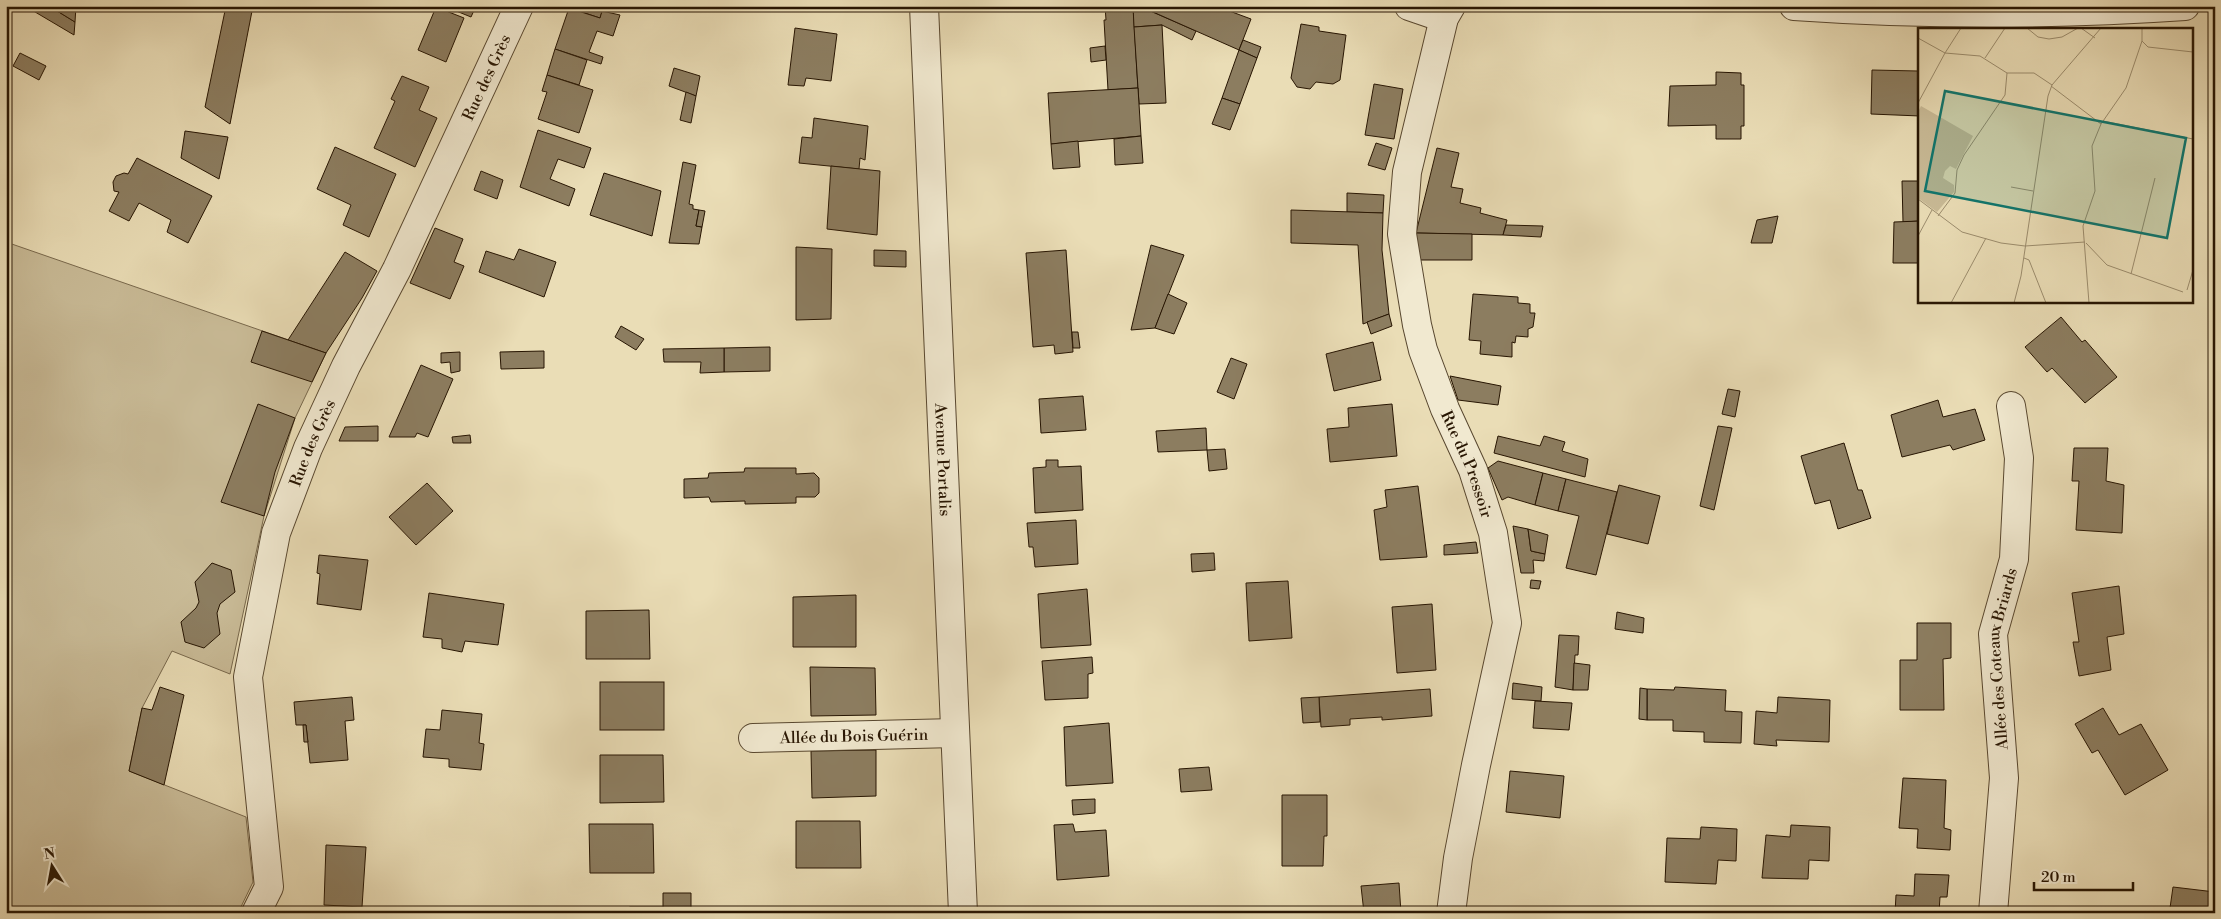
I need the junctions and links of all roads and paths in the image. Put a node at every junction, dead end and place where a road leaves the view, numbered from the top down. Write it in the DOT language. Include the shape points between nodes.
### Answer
graph roads {
  1 [pos="519,6"];
  2 [pos="924,6"];
  3 [pos="1409,6"];
  4 [pos="1794,6"];
  5 [pos="2185,6"];
  6 [pos="1447,12"];
  7 [pos="2011,406"];
  8 [pos="955,733"];
  9 [pos="753,738"];
  10 [pos="256,913"];
  11 [pos="963,913"];
  12 [pos="1451,913"];
  13 [pos="1993,913"];
  1 -- 10 [label="street, Rue des Grès" via="397,269 308,448 276,533 248,677 269,887"];
  2 -- 8 [label="street, Avenue Portalis"];
  3 -- 6 [label="street"];
  4 -- 5 [label="street" via="1885,12 2039,14"];
  6 -- 12 [label="street, Rue du Pressoir" via="1407,172 1402,234 1423,350 1445,409 1474,470 1493,534 1506,623 1458,858"];
  7 -- 13 [label="street, Allée des Coteaux Briards" via="2019,458 2014,559 1992,634 2004,778"];
  8 -- 9 [label="street, Allée du Bois Guérin"];
  8 -- 11 [label="street, Avenue Portalis"];
}
